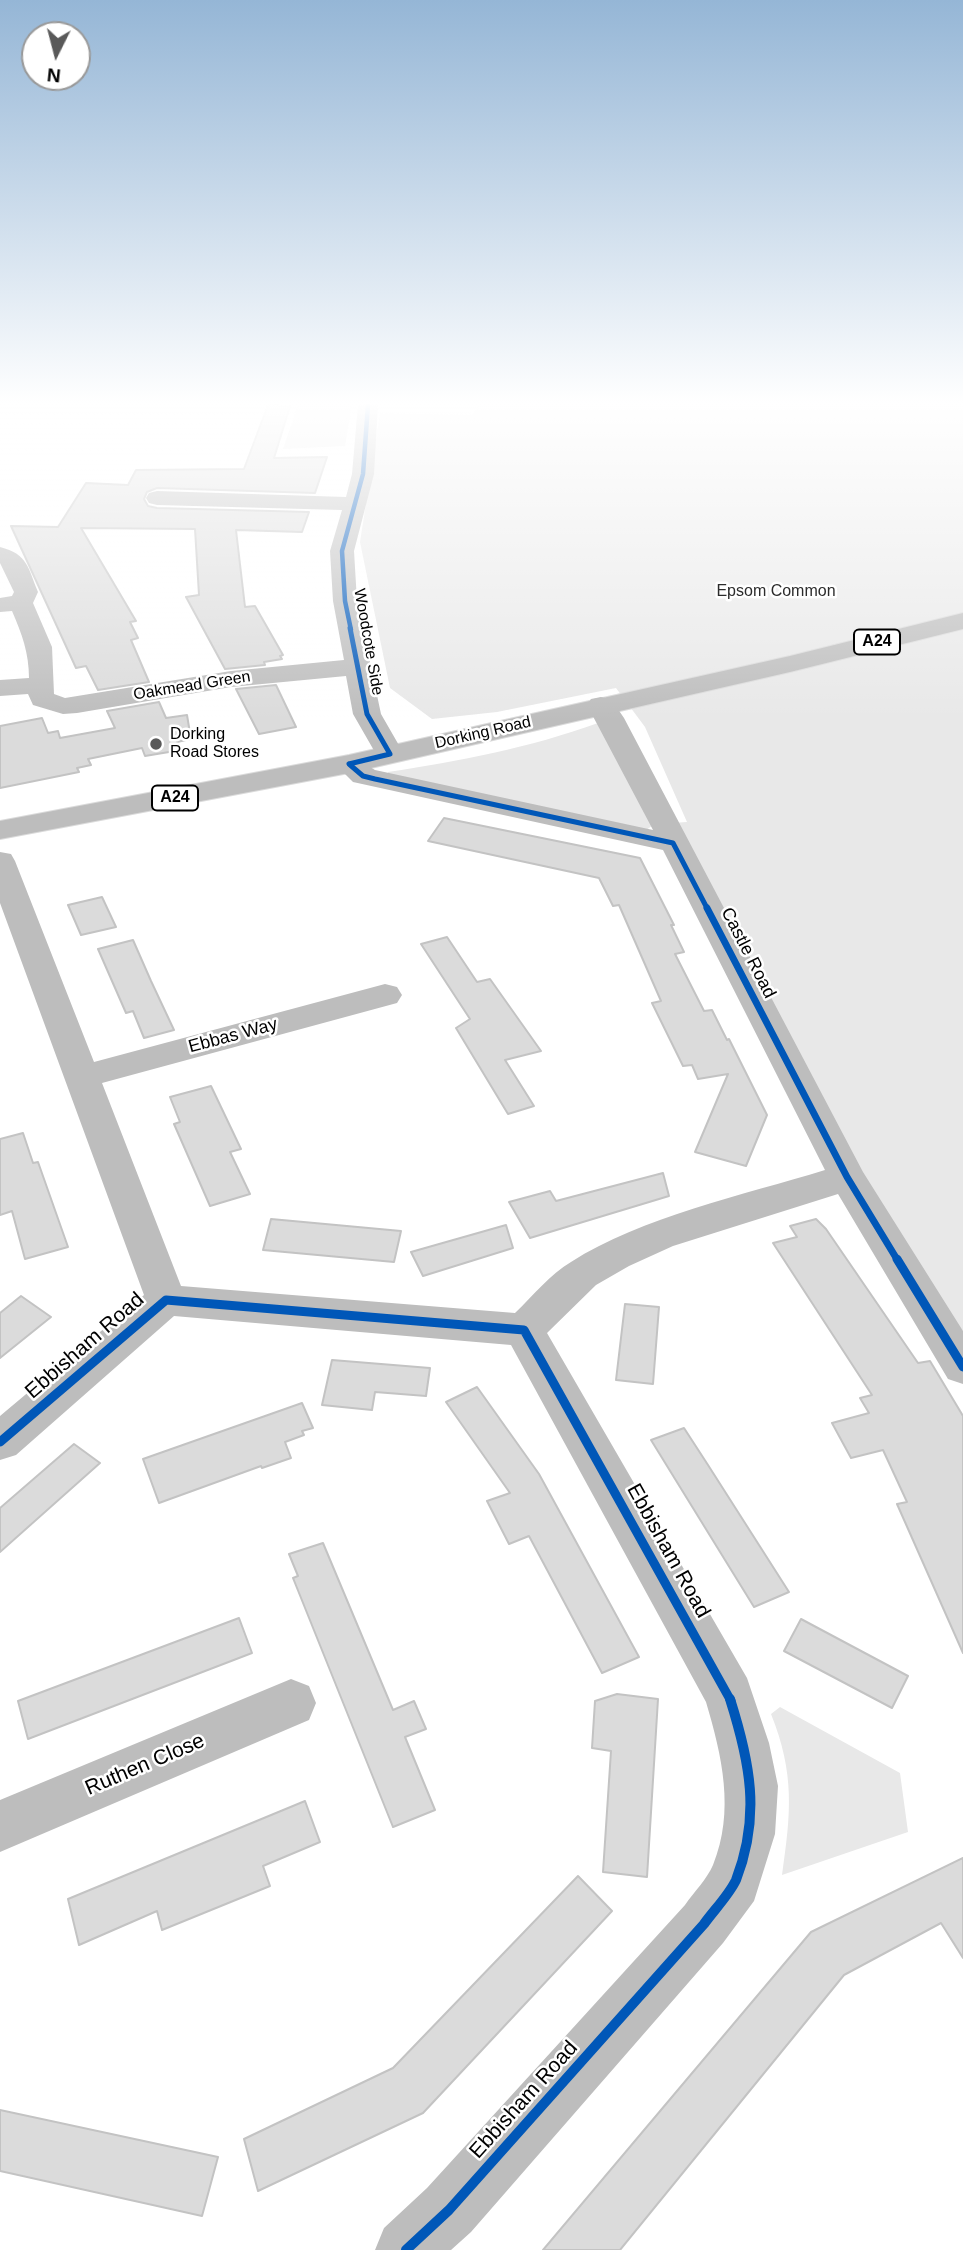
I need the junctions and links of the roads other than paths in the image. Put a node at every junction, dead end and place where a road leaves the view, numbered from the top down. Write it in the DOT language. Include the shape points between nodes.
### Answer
graph roads {
  1 [pos="352,510"];
  2 [pos="0,554"];
  3 [pos="10,604"];
  4 [pos="963,621"];
  5 [pos="358,667"];
  6 [pos="42,685"];
  7 [pos="0,688"];
  8 [pos="601,705"];
  9 [pos="390,754"];
  10 [pos="349,764"];
  11 [pos="0,830"];
  12 [pos="673,843"];
  13 [pos="0,862"];
  14 [pos="385,995"];
  15 [pos="81,1077"];
  16 [pos="847,1177"];
  17 [pos="166,1300"];
  18 [pos="524,1330"];
  19 [pos="963,1367"];
  20 [pos="0,1442"];
  21 [pos="291,1703"];
  22 [pos="0,1826"];
  23 [pos="406,2250"];
  1 -- 5 [label="street, Woodcote Side" via="342,551 345,601"];
  2 -- 3 [label="street" via="13,560 26,592"];
  3 -- 6 [label="street" via="41,646"];
  4 -- 8 [label="highway, Dorking Road / A24"];
  5 -- 6 [label="street, Oakmead Green" via="231,679 63,706 43,699"];
  5 -- 9 [label="street, Woodcote Side" via="367,714"];
  6 -- 7 [label="street"];
  8 -- 9 [label="highway, Dorking Road / A24"];
  8 -- 12 [label="street, Castle Road"];
  9 -- 10 [label="highway, Dorking Road / A24"];
  10 -- 11 [label="highway, Dorking Road / A24"];
  10 -- 12 [label="street" via="375,779"];
  12 -- 16 [label="street, Castle Road"];
  13 -- 15 [label="street, Ebbisham Road"];
  14 -- 15 [label="street, Ebbas Way"];
  15 -- 17 [label="street, Ebbisham Road"];
  16 -- 18 [label="street" via="659,1236 615,1255 582,1274"];
  16 -- 19 [label="street, Castle Road"];
  17 -- 18 [label="street, Ebbisham Road"];
  17 -- 20 [label="street, Ebbisham Road"];
  18 -- 23 [label="street, Ebbisham Road" via="729,1695 752,1786 749,1833 735,1882 704,1924 449,2210"];
  21 -- 22 [label="street, Ruthen Close"];
}
